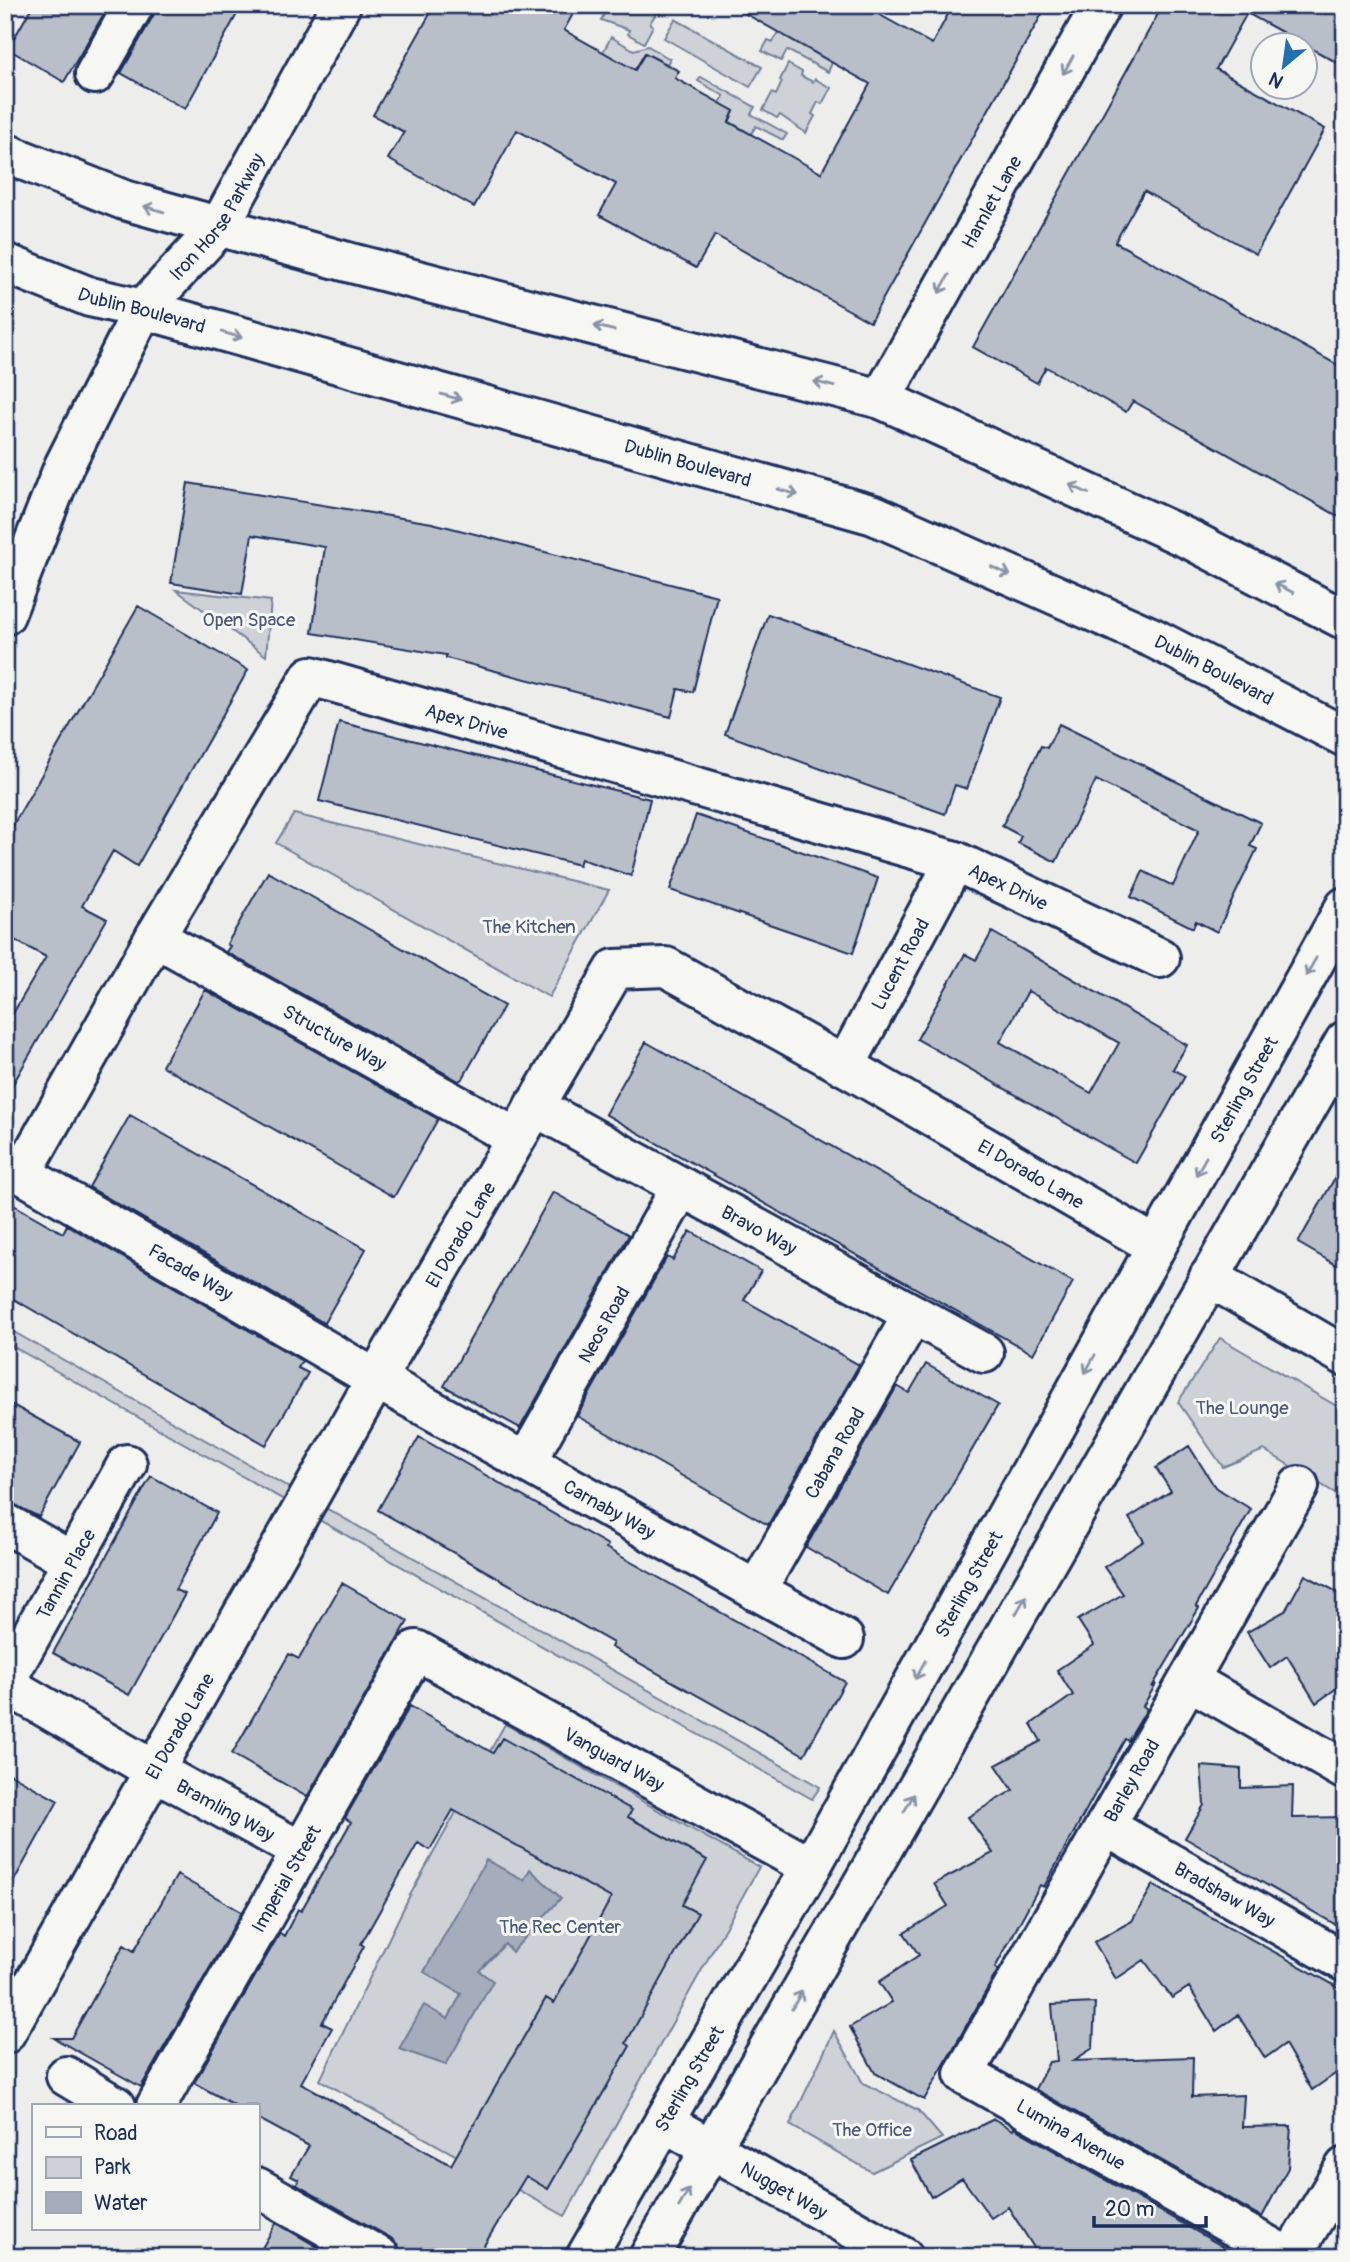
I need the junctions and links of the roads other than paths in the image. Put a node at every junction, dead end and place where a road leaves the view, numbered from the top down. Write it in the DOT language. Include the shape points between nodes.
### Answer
graph roads {
  1 [pos="134,5"];
  2 [pos="341,5"];
  3 [pos="1101,5"];
  4 [pos="95,74"];
  5 [pos="5,153"];
  6 [pos="219,227"];
  7 [pos="5,263"];
  8 [pos="143,309"];
  9 [pos="881,399"];
  10 [pos="5,615"];
  11 [pos="1345,620"];
  12 [pos="1345,737"];
  13 [pos="955,861"];
  14 [pos="1345,907"];
  15 [pos="155,937"];
  16 [pos="1160,958"];
  17 [pos="1345,1041"];
  18 [pos="845,1066"];
  19 [pos="525,1122"];
  20 [pos="14,1168"];
  21 [pos="681,1187"];
  22 [pos="1156,1246"];
  23 [pos="1209,1277"];
  24 [pos="913,1314"];
  25 [pos="984,1353"];
  26 [pos="1345,1356"];
  27 [pos="376,1380"];
  28 [pos="526,1462"];
  29 [pos="128,1464"];
  30 [pos="1299,1486"];
  31 [pos="5,1523"];
  32 [pos="73,1562"];
  33 [pos="756,1591"];
  34 [pos="844,1639"];
  35 [pos="416,1650"];
  36 [pos="1189,1680"];
  37 [pos="5,1683"];
  38 [pos="1345,1770"];
  39 [pos="155,1771"];
  40 [pos="1105,1826"];
  41 [pos="301,1851"];
  42 [pos="811,1867"];
  43 [pos="1345,1962"];
  44 [pos="5,2034"];
  45 [pos="964,2074"];
  46 [pos="66,2076"];
  47 [pos="113,2104"];
  48 [pos="157,2104"];
  49 [pos="664,2122"];
  50 [pos="713,2148"];
  51 [pos="1345,2167"];
  52 [pos="259,2188"];
  53 [pos="380,2257"];
  54 [pos="586,2257"];
  55 [pos="649,2257"];
  56 [pos="903,2257"];
  57 [pos="1289,2257"];
  1 -- 4 [label="street"];
  2 -- 6 [label="street, Iron Horse Parkway"];
  3 -- 9 [label="street, Hamlet Lane, one-way"];
  6 -- 5 [label="street, one-way" via="118,199"];
  6 -- 8 [label="street, Iron Horse Parkway"];
  9 -- 6 [label="street, one-way"];
  7 -- 8 [label="street, Dublin Boulevard" via="90,297"];
  8 -- 10 [label="street, Iron Horse Parkway" via="64,466"];
  8 -- 12 [label="street, Dublin Boulevard, one-way" via="873,516 1153,638"];
  11 -- 9 [label="street, one-way" via="1193,541"];
  13 -- 15 [label="street, Apex Drive" via="311,676"];
  13 -- 16 [label="street, Apex Drive"];
  13 -- 18 [label="street, Lucent Road"];
  14 -- 22 [label="street, Sterling Street, one-way"];
  15 -- 19 [label="street, Structure Way"];
  15 -- 20 [label="street, Apex Drive"];
  17 -- 23 [label="street"];
  18 -- 19 [label="street, El Dorado Lane" via="666,967 615,969"];
  18 -- 22 [label="street, El Dorado Lane"];
  19 -- 21 [label="street, Bravo Way"];
  19 -- 27 [label="street, El Dorado Lane"];
  20 -- 27 [label="street, Facade Way"];
  21 -- 24 [label="street, Bravo Way"];
  21 -- 28 [label="street, Neos Road"];
  22 -- 42 [label="street, Sterling Street, one-way"];
  23 -- 26 [label="street"];
  50 -- 23 [label="street, one-way"];
  24 -- 25 [label="street, Bravo Way"];
  24 -- 33 [label="street, Cabana Road"];
  27 -- 28 [label="street, Carnaby Way"];
  27 -- 39 [label="street, El Dorado Lane"];
  28 -- 33 [label="street, Carnaby Way"];
  29 -- 32 [label="street, Tannin Place"];
  30 -- 36 [label="street, Barley Road"];
  31 -- 32 [label="street"];
  32 -- 37 [label="street, Tannin Place"];
  33 -- 34 [label="street, Carnaby Way"];
  35 -- 41 [label="street, Imperial Street"];
  35 -- 42 [label="street, Vanguard Way"];
  36 -- 38 [label="street"];
  36 -- 40 [label="street, Barley Road"];
  37 -- 39 [label="street, Bramling Way"];
  39 -- 41 [label="street, Bramling Way"];
  39 -- 44 [label="street, El Dorado Lane"];
  40 -- 43 [label="street, Bradshaw Way"];
  40 -- 45 [label="street, Barley Road"];
  41 -- 48 [label="street, Imperial Street"];
  42 -- 49 [label="street, Sterling Street"];
  45 -- 57 [label="street, Lumina Avenue"];
  46 -- 47 [label="street"];
  49 -- 50 [label="street, Nugget Way"];
  49 -- 54 [label="street, Sterling Street"];
  55 -- 50 [label="street, one-way"];
  50 -- 56 [label="street, Nugget Way"];
  51 -- 57 [label="street"];
  52 -- 53 [label="street"];
}
